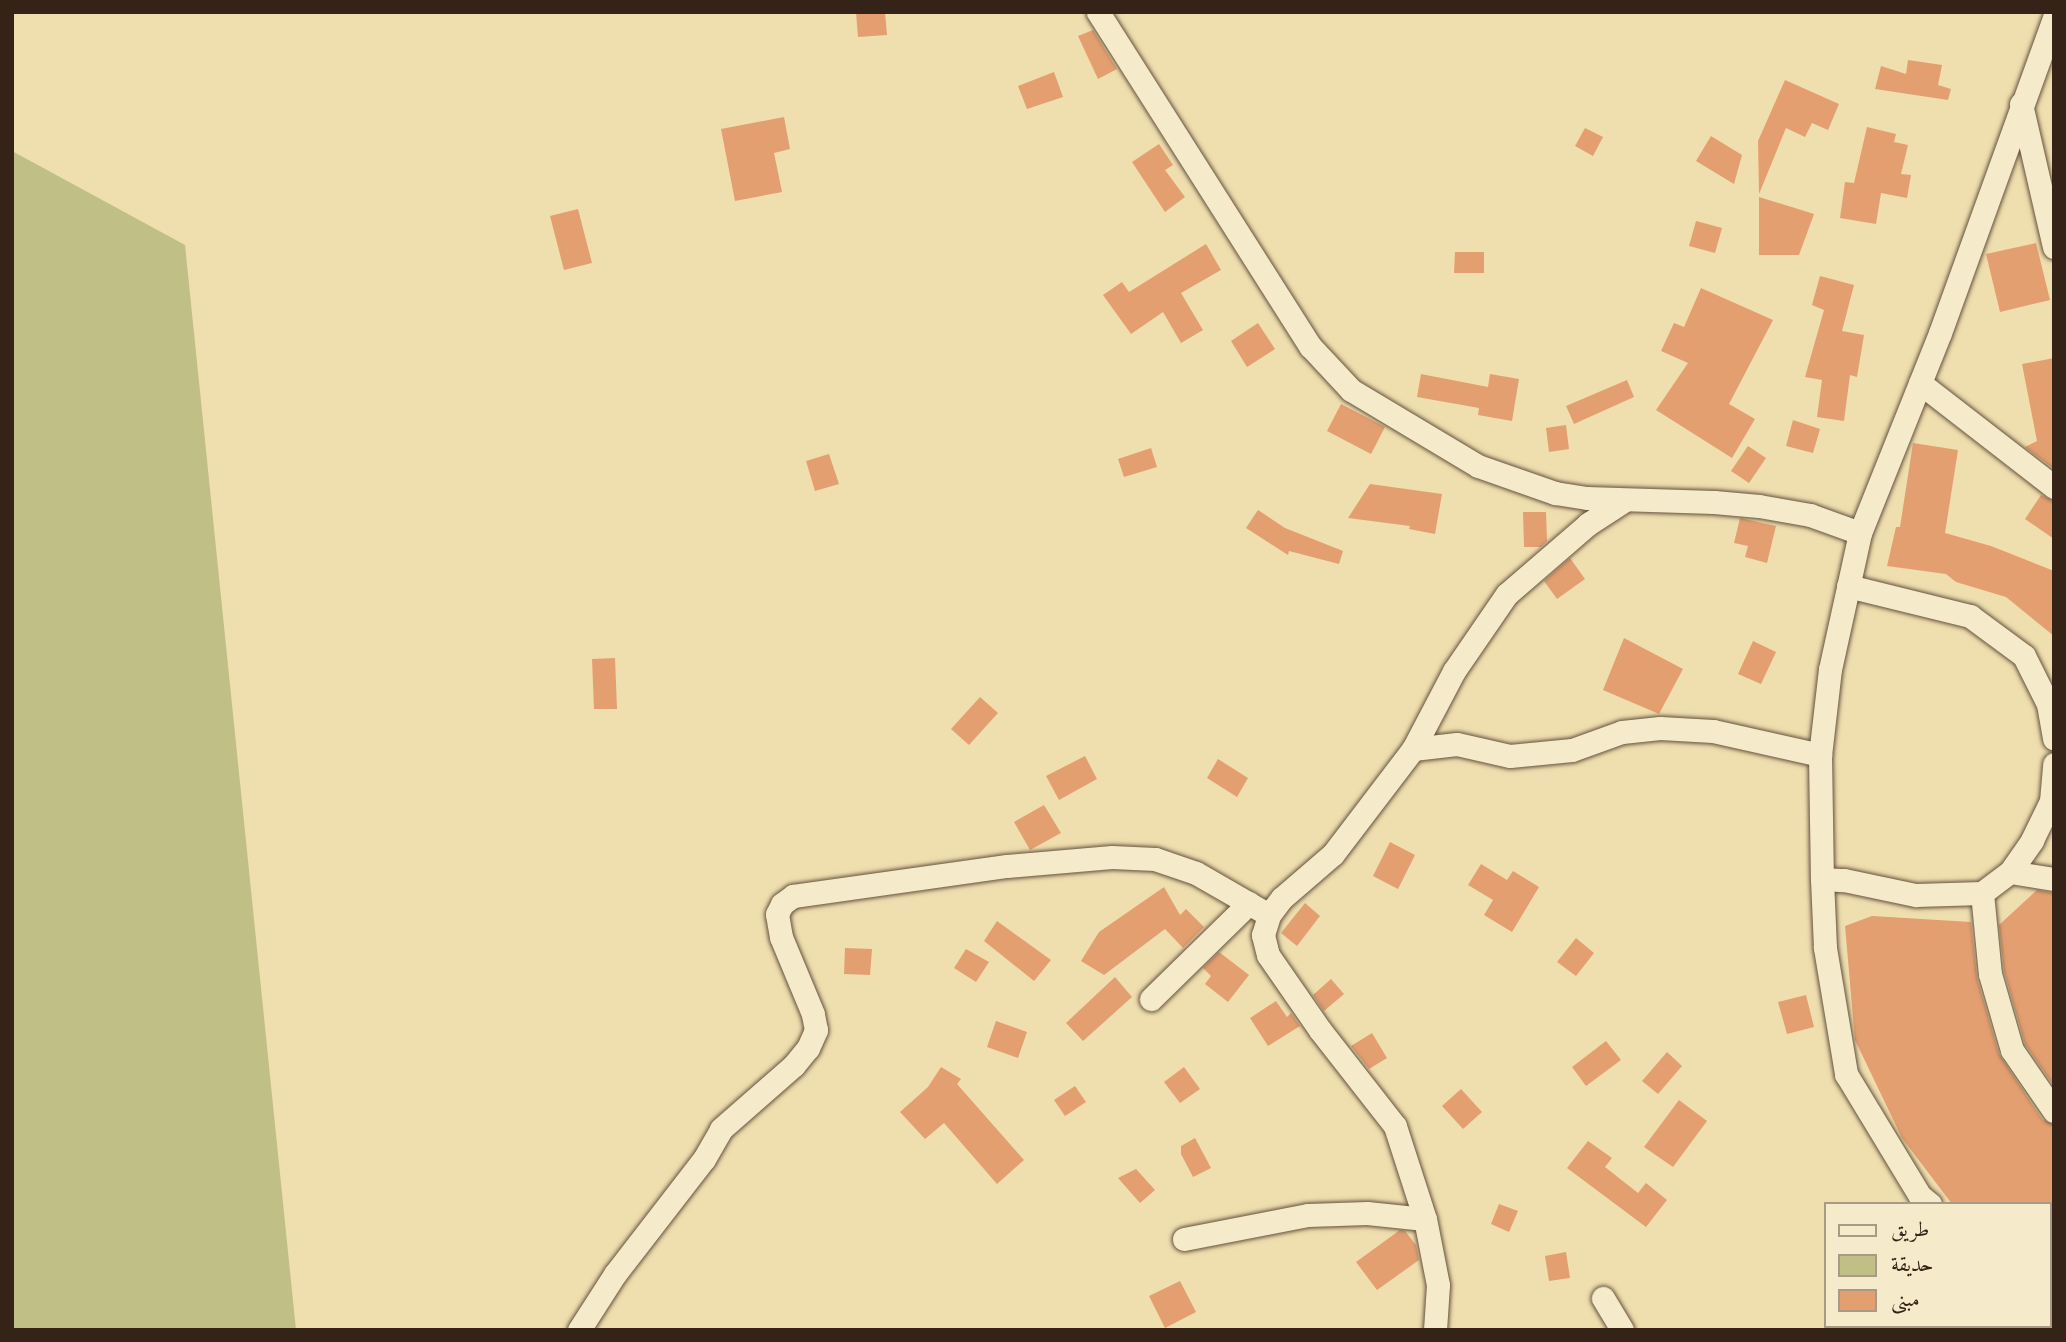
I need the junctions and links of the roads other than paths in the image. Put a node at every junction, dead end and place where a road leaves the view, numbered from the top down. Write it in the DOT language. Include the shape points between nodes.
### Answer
graph roads {
  1 [pos="1098,12"];
  2 [pos="2054,18"];
  3 [pos="2021,104"];
  4 [pos="2054,247"];
  5 [pos="1920,383"];
  6 [pos="2054,487"];
  7 [pos="1625,500"];
  8 [pos="1860,533"];
  9 [pos="1848,586"];
  10 [pos="2054,738"];
  11 [pos="1413,749"];
  12 [pos="1820,755"];
  13 [pos="2054,764"];
  14 [pos="2010,872"];
  15 [pos="1822,879"];
  16 [pos="2054,879"];
  17 [pos="1982,893"];
  18 [pos="1249,903"];
  19 [pos="1269,915"];
  20 [pos="1151,999"];
  21 [pos="2054,1111"];
  22 [pos="1928,1202"];
  23 [pos="1425,1219"];
  24 [pos="1184,1239"];
  25 [pos="1603,1298"];
  26 [pos="579,1330"];
  27 [pos="1436,1330"];
  28 [pos="1622,1330"];
  1 -- 7 [label="street" via="1310,346 1351,390 1478,466 1555,493"];
  2 -- 3 [label="street"];
  3 -- 4 [label="street"];
  3 -- 5 [label="street"];
  5 -- 6 [label="street"];
  5 -- 8 [label="street"];
  7 -- 8 [label="street" via="1759,506 1810,515"];
  7 -- 11 [label="street" via="1588,524 1507,594 1454,671"];
  8 -- 9 [label="street"];
  9 -- 10 [label="street" via="1970,615 2024,656 2048,704"];
  9 -- 12 [label="street" via="1830,669"];
  11 -- 12 [label="street" via="1457,744 1510,756 1572,750 1622,732 1660,729 1713,731"];
  11 -- 19 [label="street" via="1333,854"];
  12 -- 15 [label="street"];
  13 -- 14 [label="street" via="2051,801"];
  14 -- 16 [label="street"];
  14 -- 17 [label="street"];
  15 -- 17 [label="street" via="1916,895"];
  15 -- 22 [label="street" via="1825,948 1846,1074"];
  17 -- 21 [label="street" via="1990,974 2012,1050"];
  18 -- 19 [label="street"];
  18 -- 20 [label="street"];
  18 -- 26 [label="street" via="1196,873 1154,859 1112,856 793,896 777,914 781,937 813,1014 816,1030 808,1048 721,1129"];
  19 -- 23 [label="street" via="1263,935 1268,955 1395,1126"];
  23 -- 24 [label="street" via="1367,1213 1308,1215"];
  23 -- 27 [label="street" via="1438,1285"];
  25 -- 28 [label="street"];
}
